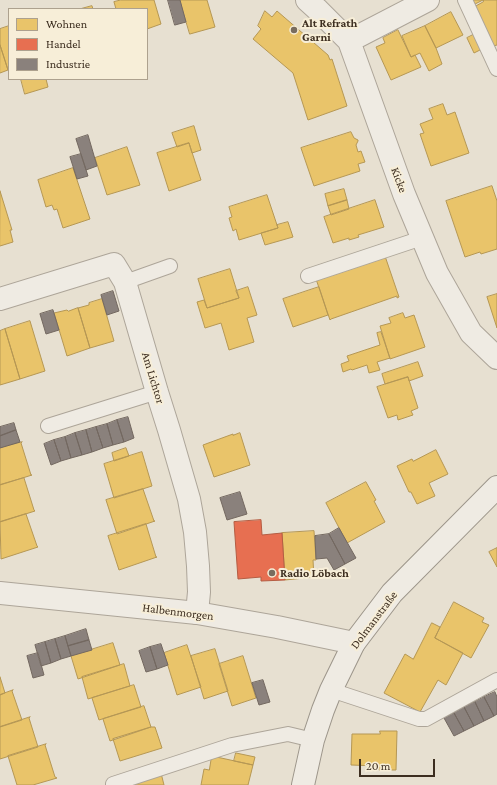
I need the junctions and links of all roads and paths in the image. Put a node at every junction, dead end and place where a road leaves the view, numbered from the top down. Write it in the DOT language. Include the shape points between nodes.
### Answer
graph roads {
  1 [pos="307,0"];
  2 [pos="428,0"];
  3 [pos="465,0"];
  4 [pos="349,42"];
  5 [pos="497,69"];
  6 [pos="422,238"];
  7 [pos="170,266"];
  8 [pos="308,276"];
  9 [pos="125,282"];
  10 [pos="0,299"];
  11 [pos="497,358"];
  12 [pos="157,392"];
  13 [pos="48,426"];
  14 [pos="497,487"];
  15 [pos="0,593"];
  16 [pos="197,613"];
  17 [pos="354,643"];
  18 [pos="497,680"];
  19 [pos="331,690"];
  20 [pos="313,740"];
  21 [pos="113,784"];
  22 [pos="303,785"];
  1 -- 4 [label="street, Kicke"];
  2 -- 4 [label="street"];
  3 -- 5 [label="lane"];
  4 -- 6 [label="street, Kicke"];
  6 -- 8 [label="lane"];
  6 -- 11 [label="street, Kicke" via="437,273 471,333"];
  7 -- 9 [label="lane"];
  9 -- 10 [label="street, Am Lichtor" via="114,264"];
  9 -- 12 [label="street, Am Lichtor"];
  12 -- 13 [label="lane"];
  12 -- 16 [label="street, Am Lichtor" via="187,491 194,525 199,592"];
  14 -- 17 [label="street, Dolmanstraße" via="392,593"];
  15 -- 16 [label="street, Halbenmorgen"];
  16 -- 17 [label="street, Halbenmorgen"];
  17 -- 19 [label="street, Dolmanstraße"];
  18 -- 19 [label="lane" via="426,719 419,719"];
  19 -- 20 [label="street, Dolmanstraße"];
  20 -- 21 [label="lane" via="288,734 232,745"];
  20 -- 22 [label="street, Dolmanstraße"];
}
